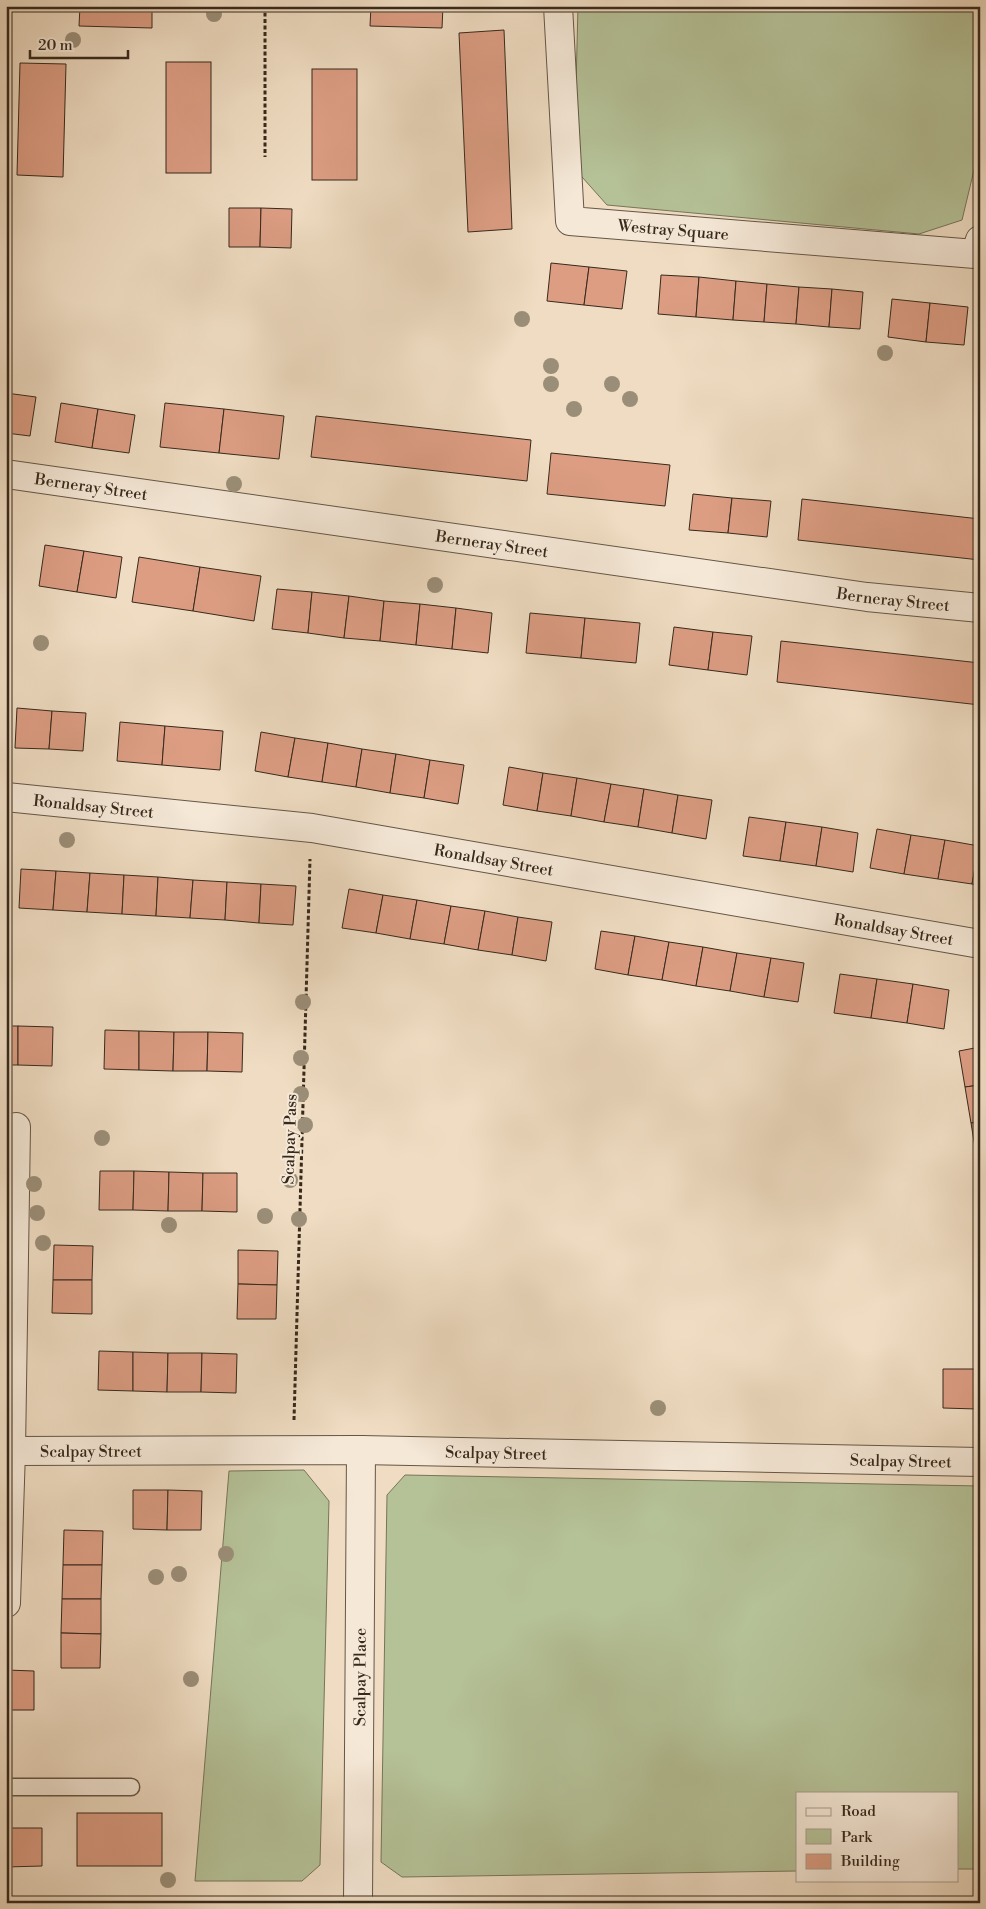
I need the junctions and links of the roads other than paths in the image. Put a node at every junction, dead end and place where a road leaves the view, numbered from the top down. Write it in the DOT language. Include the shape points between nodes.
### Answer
graph roads {
  1 [pos="558,6"];
  2 [pos="980,240"];
  3 [pos="6,474"];
  4 [pos="980,608"];
  5 [pos="6,797"];
  6 [pos="980,944"];
  7 [pos="16,1127"];
  8 [pos="360,1450"];
  9 [pos="11,1451"];
  10 [pos="980,1462"];
  11 [pos="6,1602"];
  12 [pos="6,1787"];
  13 [pos="131,1788"];
  14 [pos="358,1903"];
  1 -- 2 [label="street, Westray Square" via="570,221 976,254"];
  3 -- 4 [label="street, Berneray Street" via="867,597"];
  5 -- 6 [label="street, Ronaldsay Street" via="312,828"];
  7 -- 9 [label="street"];
  8 -- 9 [label="street, Scalpay Street"];
  8 -- 10 [label="street, Scalpay Street"];
  8 -- 14 [label="street, Scalpay Place"];
  9 -- 11 [label="street"];
  12 -- 13 [label="lane"];
}
